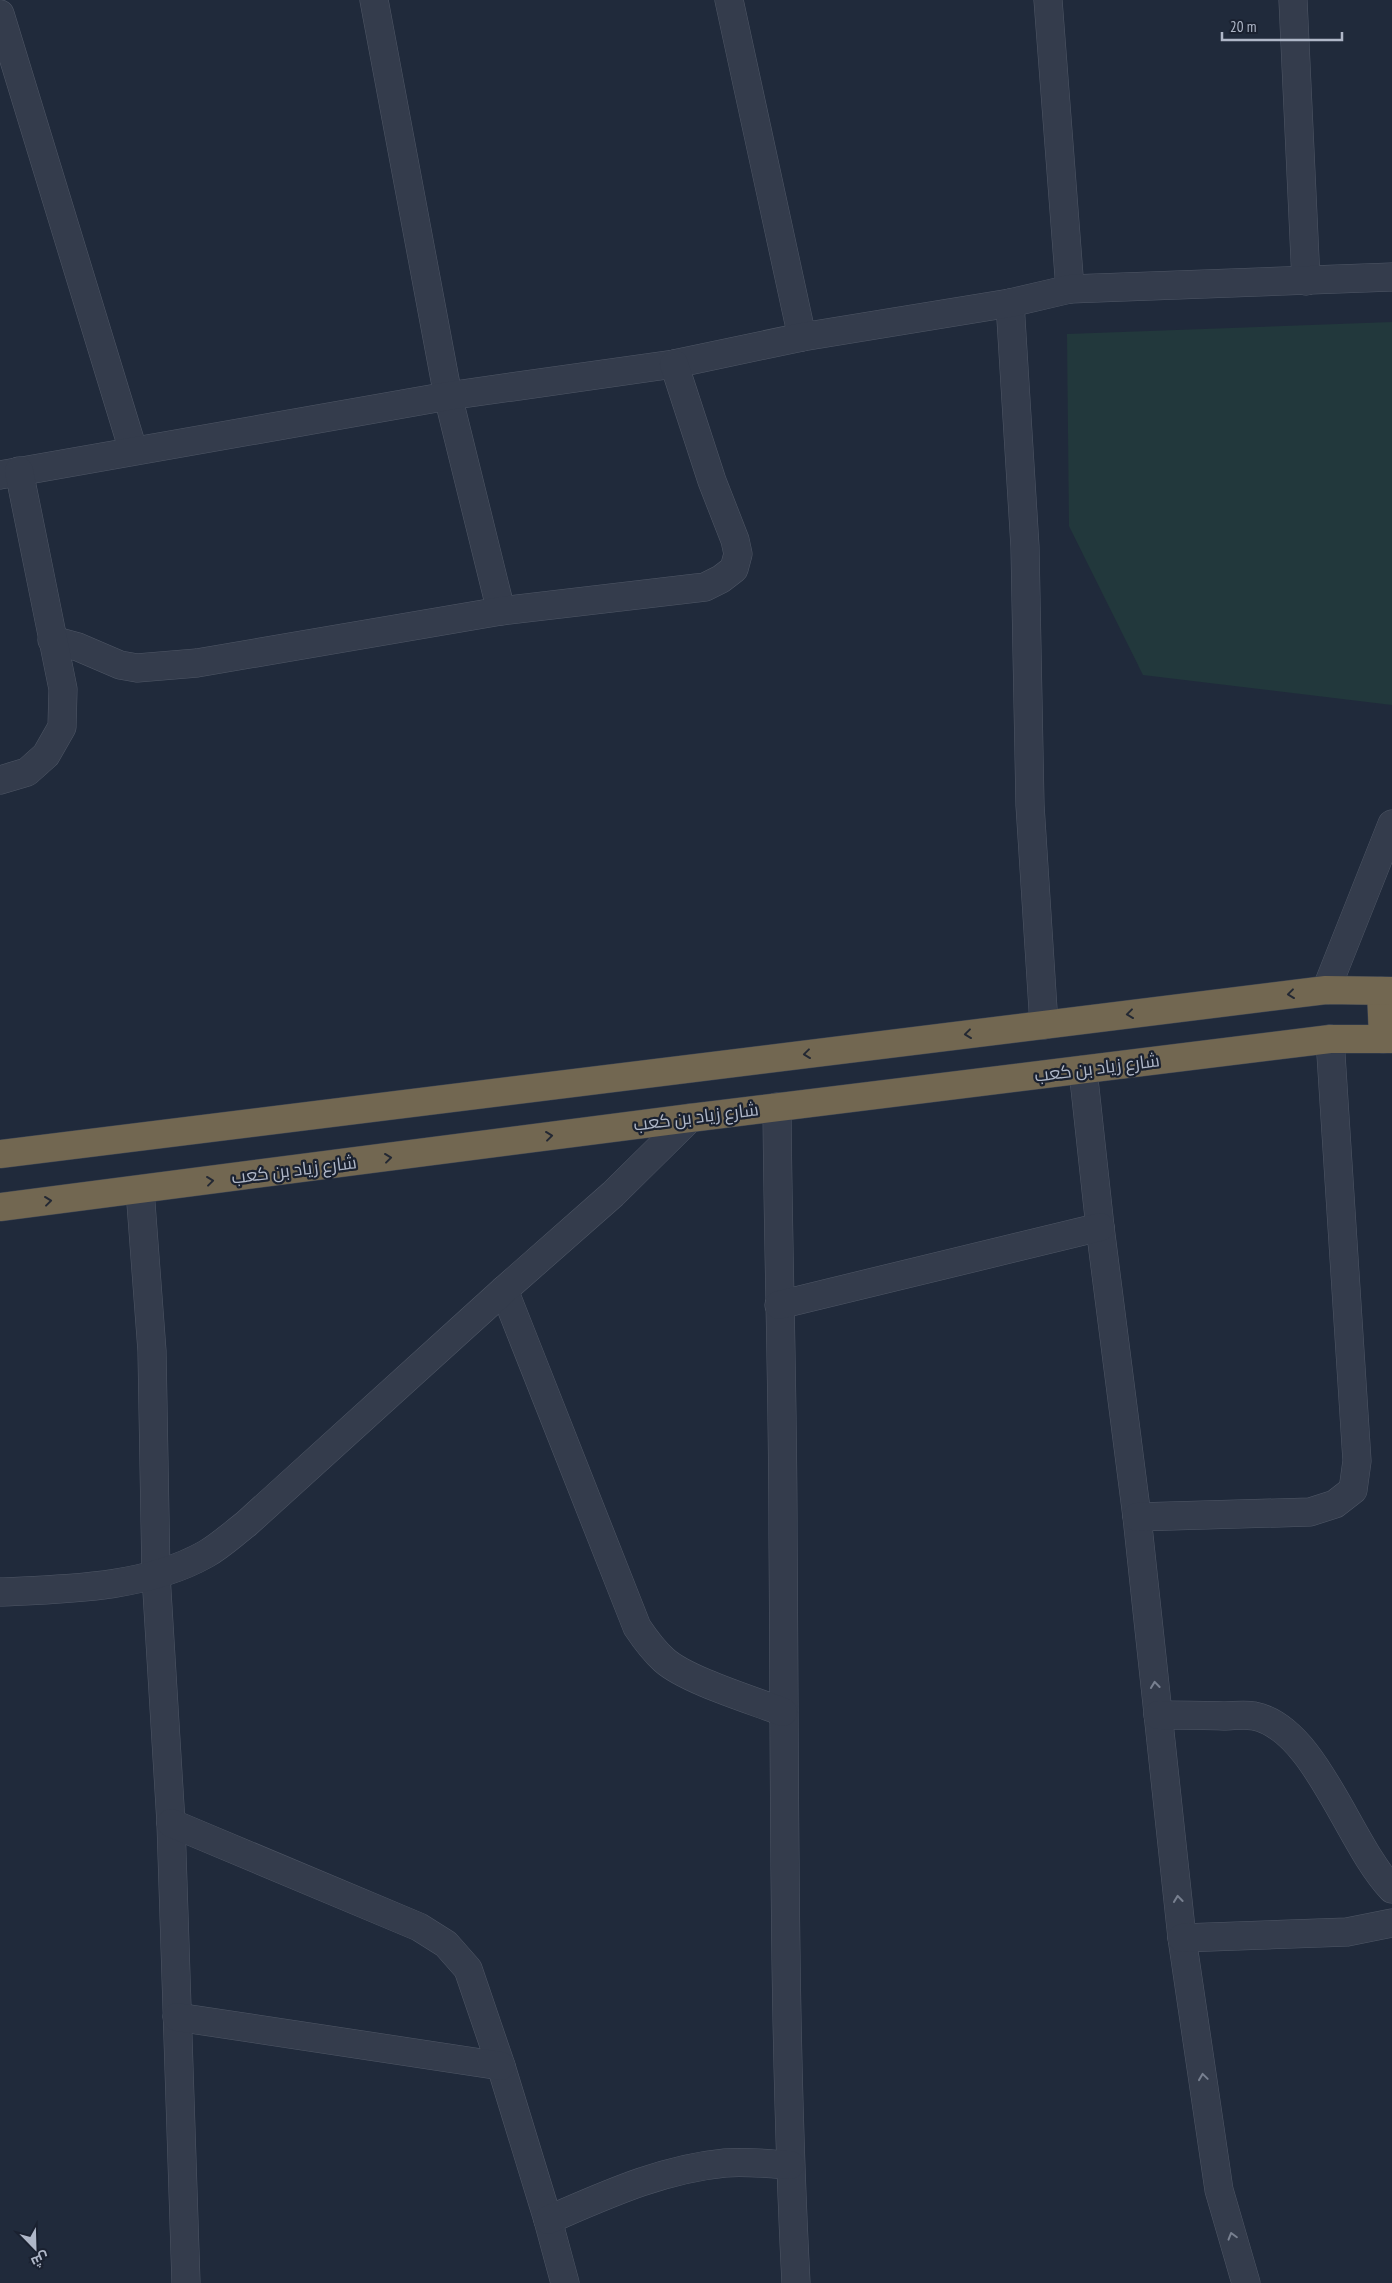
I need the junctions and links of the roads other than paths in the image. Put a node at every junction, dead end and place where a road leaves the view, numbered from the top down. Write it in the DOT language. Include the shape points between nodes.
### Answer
graph roads {
  1 [pos="374,0"];
  2 [pos="729,0"];
  3 [pos="1048,0"];
  4 [pos="1293,0"];
  5 [pos="0,14"];
  6 [pos="1392,278"];
  7 [pos="1306,281"];
  8 [pos="1070,289"];
  9 [pos="1010,303"];
  10 [pos="802,337"];
  11 [pos="674,364"];
  12 [pos="448,396"];
  13 [pos="133,450"];
  14 [pos="9,473"];
  15 [pos="501,611"];
  16 [pos="52,640"];
  17 [pos="0,780"];
  18 [pos="1392,824"];
  19 [pos="1326,990"];
  20 [pos="1387,991"];
  21 [pos="1044,1025"];
  22 [pos="1330,1039"];
  23 [pos="1387,1039"];
  24 [pos="1082,1070"];
  25 [pos="777,1107"];
  26 [pos="690,1118"];
  27 [pos="0,1154"];
  28 [pos="140,1190"];
  29 [pos="0,1207"];
  30 [pos="1100,1228"];
  31 [pos="504,1290"];
  32 [pos="779,1305"];
  33 [pos="1137,1517"];
  34 [pos="156,1575"];
  35 [pos="0,1592"];
  36 [pos="783,1712"];
  37 [pos="1158,1715"];
  38 [pos="171,1823"];
  39 [pos="1392,1888"];
  40 [pos="1392,1923"];
  41 [pos="1182,1938"];
  42 [pos="177,2017"];
  43 [pos="501,2066"];
  44 [pos="790,2165"];
  45 [pos="548,2220"];
  46 [pos="186,2283"];
  47 [pos="565,2283"];
  48 [pos="796,2283"];
  49 [pos="1246,2283"];
  1 -- 12 [label="street"];
  2 -- 10 [label="street"];
  3 -- 8 [label="street"];
  4 -- 7 [label="street"];
  5 -- 13 [label="street"];
  6 -- 7 [label="street"];
  7 -- 8 [label="street"];
  8 -- 9 [label="street"];
  9 -- 10 [label="street"];
  9 -- 21 [label="street" via="1025,547 1030,805"];
  10 -- 11 [label="street"];
  11 -- 12 [label="street"];
  11 -- 15 [label="street" via="712,482 735,540 738,554 734,569 705,587"];
  12 -- 13 [label="street"];
  12 -- 15 [label="street"];
  13 -- 14 [label="street"];
  14 -- 16 [label="street"];
  15 -- 16 [label="street" via="162,668 120,665 84,649"];
  16 -- 17 [label="street" via="63,689 62,727 46,755 27,772"];
  18 -- 19 [label="street"];
  19 -- 20 [label="highway"];
  19 -- 21 [label="highway, one-way"];
  20 -- 23 [label="highway"];
  21 -- 27 [label="highway, one-way"];
  22 -- 23 [label="highway, شارع زياد بن كعب"];
  22 -- 24 [label="highway, شارع زياد بن كعب"];
  22 -- 33 [label="street" via="1357,1461 1353,1490 1335,1504 1310,1512"];
  24 -- 25 [label="highway, شارع زياد بن كعب"];
  24 -- 30 [label="street"];
  25 -- 26 [label="highway, شارع زياد بن كعب"];
  25 -- 32 [label="street"];
  28 -- 26 [label="highway, شارع زياد بن كعب, one-way"];
  26 -- 31 [label="street" via="613,1194"];
  29 -- 28 [label="highway, شارع زياد بن كعب, one-way"];
  28 -- 34 [label="street" via="152,1351"];
  30 -- 32 [label="street"];
  30 -- 33 [label="street"];
  31 -- 34 [label="street" via="246,1524 206,1554"];
  31 -- 36 [label="street" via="638,1627 651,1647 665,1661 688,1675"];
  32 -- 36 [label="street" via="784,1532"];
  37 -- 33 [label="street, one-way"];
  34 -- 35 [label="street" via="73,1589"];
  34 -- 38 [label="street"];
  36 -- 44 [label="street"];
  37 -- 39 [label="street" via="1254,1716 1271,1721 1286,1731 1298,1743 1366,1854"];
  41 -- 37 [label="street, one-way"];
  38 -- 42 [label="street"];
  38 -- 43 [label="street" via="419,1927 446,1944 468,1969"];
  40 -- 41 [label="street" via="1347,1932"];
  49 -- 41 [label="street, one-way" via="1219,2190"];
  42 -- 43 [label="street"];
  42 -- 46 [label="street"];
  43 -- 45 [label="street"];
  44 -- 45 [label="street" via="726,2163 666,2174 618,2189"];
  44 -- 48 [label="street"];
  45 -- 47 [label="street"];
}
